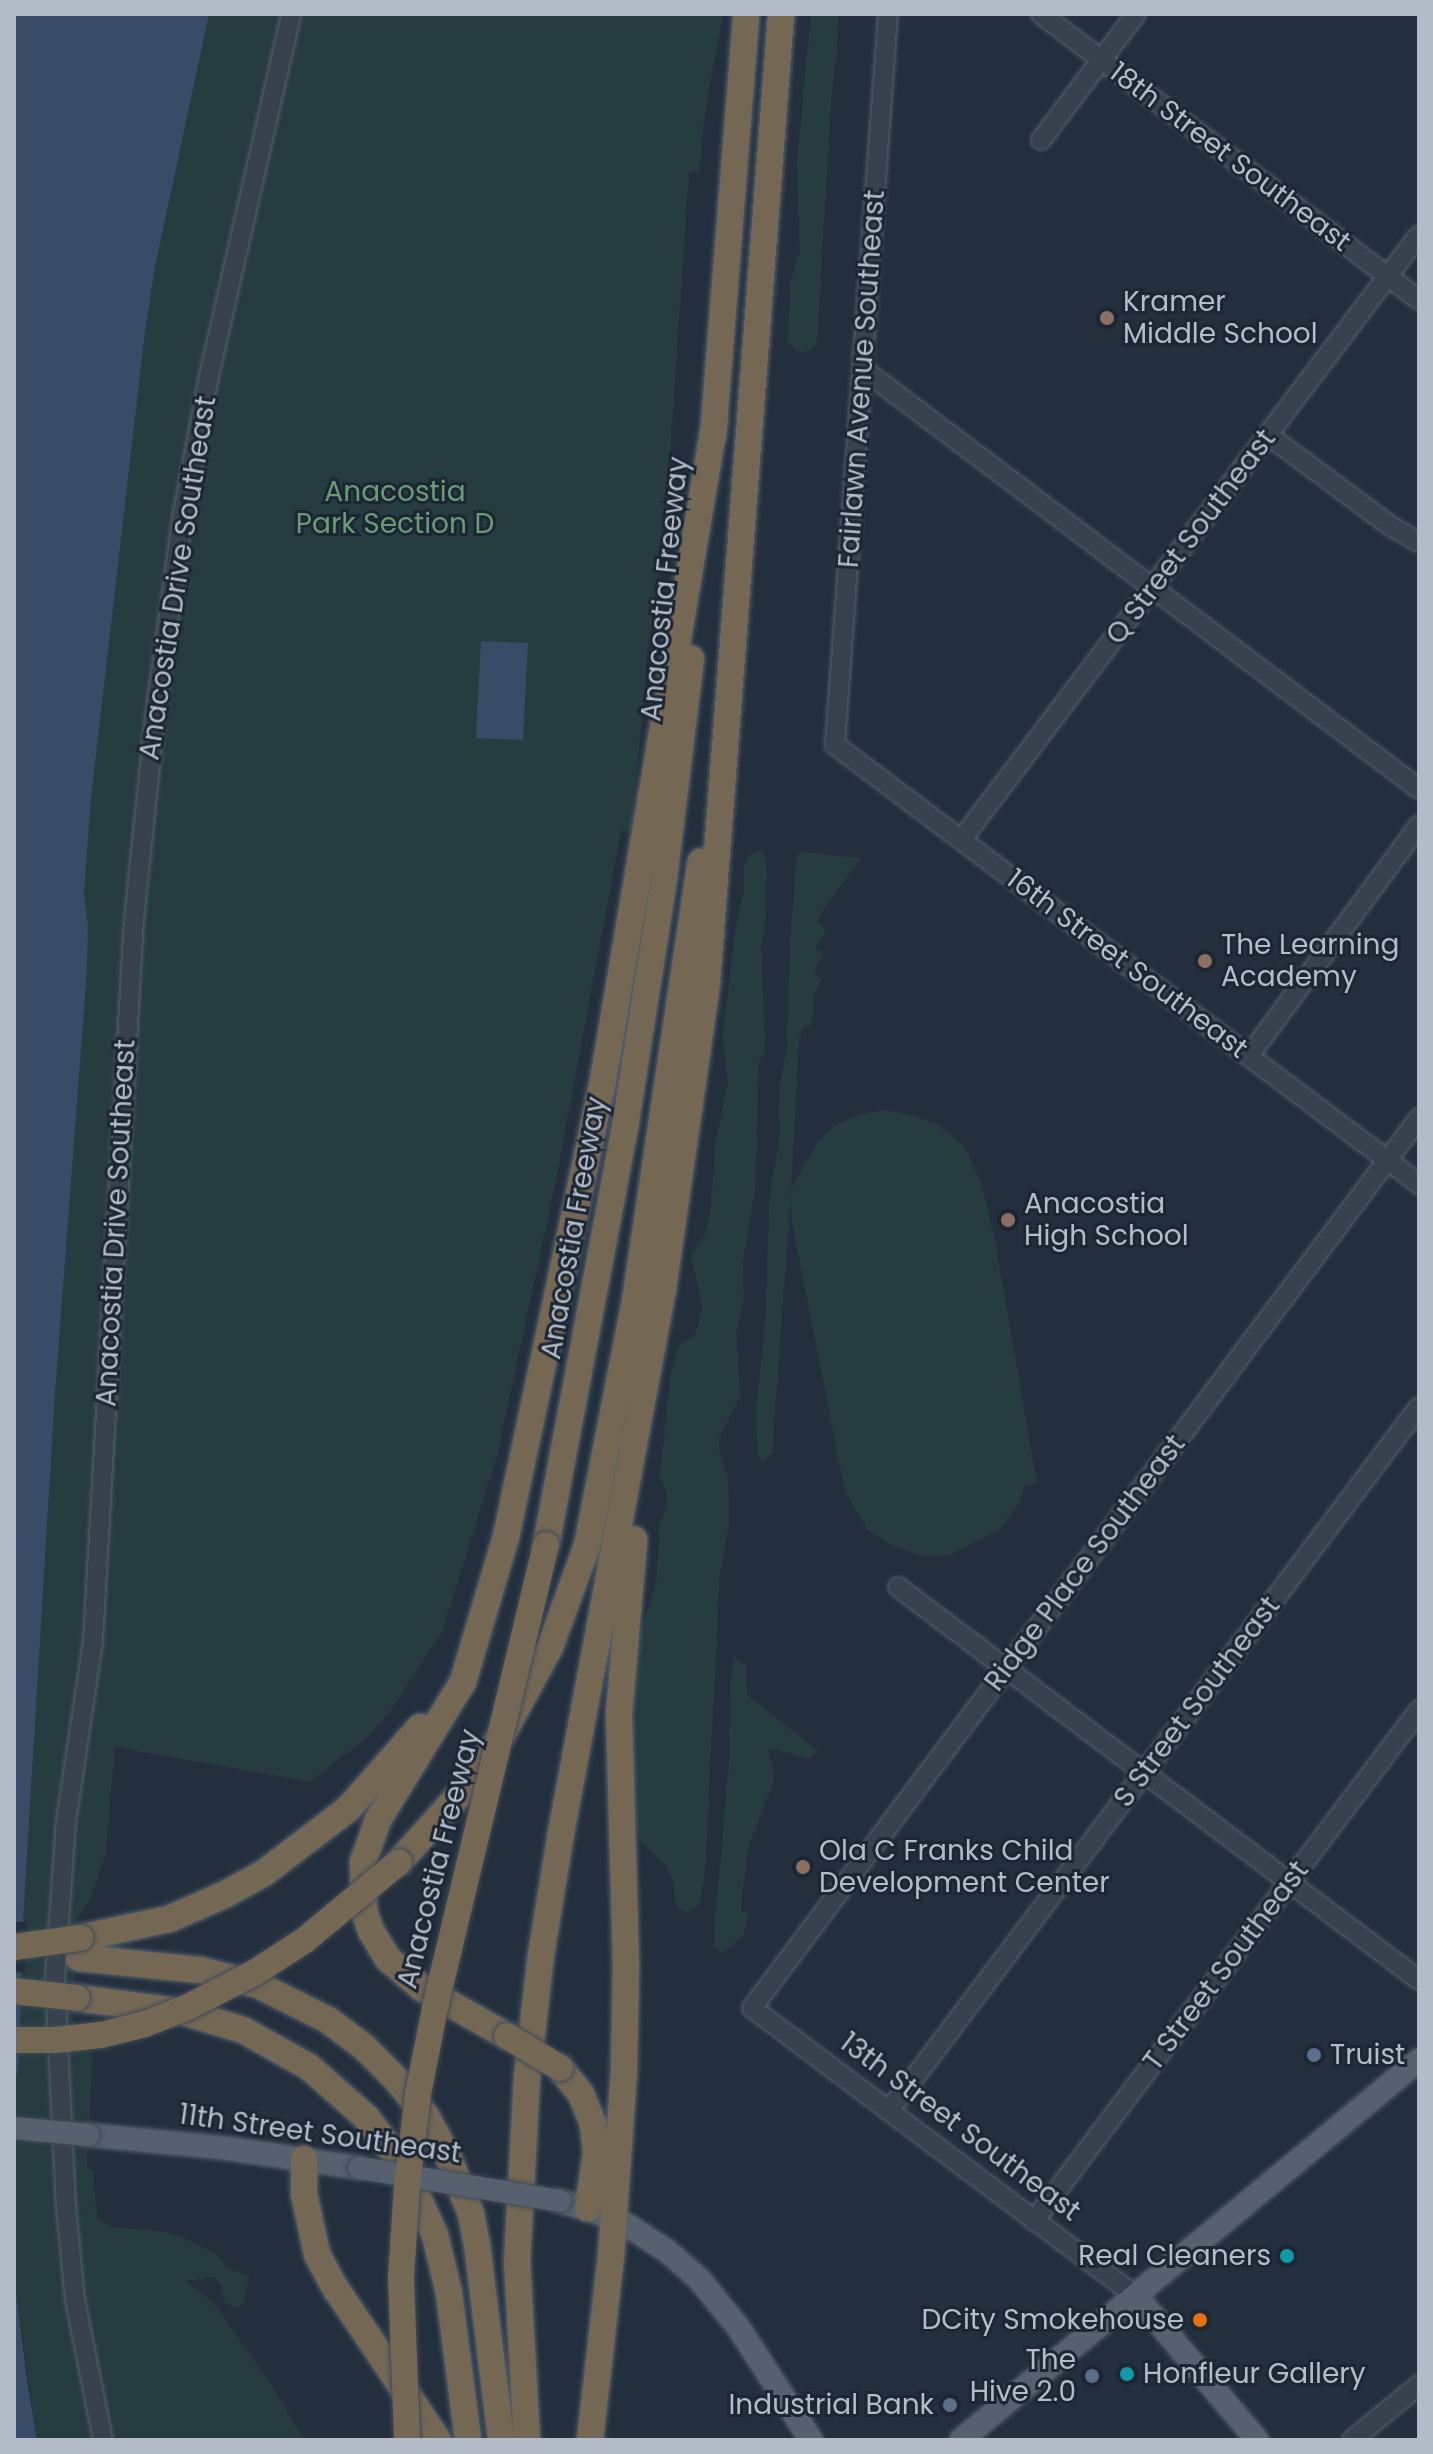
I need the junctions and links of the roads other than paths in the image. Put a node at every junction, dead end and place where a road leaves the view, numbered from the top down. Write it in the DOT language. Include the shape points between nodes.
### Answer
graph roads {
  1 [pos="291,14"];
  2 [pos="746,14"];
  3 [pos="781,14"];
  4 [pos="888,14"];
  5 [pos="1041,14"];
  6 [pos="1136,14"];
  7 [pos="1101,60"];
  8 [pos="1041,140"];
  9 [pos="1419,235"];
  10 [pos="1387,277"];
  11 [pos="1419,300"];
  12 [pos="864,370"];
  13 [pos="715,421"];
  14 [pos="1268,435"];
  15 [pos="1419,542"];
  16 [pos="741,573"];
  17 [pos="1152,588"];
  18 [pos="835,745"];
  19 [pos="1419,789"];
  20 [pos="1419,825"];
  21 [pos="962,839"];
  22 [pos="1249,1056"];
  23 [pos="1419,1118"];
  24 [pos="1388,1160"];
  25 [pos="1419,1184"];
  26 [pos="653,1349"];
  27 [pos="1419,1407"];
  28 [pos="498,1566"];
  29 [pos="898,1587"];
  30 [pos="1005,1668"];
  31 [pos="1419,1710"];
  32 [pos="1144,1773"];
  33 [pos="1289,1881"];
  34 [pos="79,1948"];
  35 [pos="14,1949"];
  36 [pos="1419,1980"];
  37 [pos="14,1991"];
  38 [pos="752,2008"];
  39 [pos="14,2040"];
  40 [pos="1419,2060"];
  41 [pos="887,2110"];
  42 [pos="14,2128"];
  43 [pos="304,2159"];
  44 [pos="588,2208"];
  45 [pos="613,2218"];
  46 [pos="1034,2221"];
  47 [pos="1137,2297"];
  48 [pos="1419,2385"];
  49 [pos="103,2440"];
  50 [pos="407,2440"];
  51 [pos="438,2440"];
  52 [pos="468,2440"];
  53 [pos="501,2440"];
  54 [pos="527,2440"];
  55 [pos="590,2440"];
  56 [pos="811,2440"];
  57 [pos="961,2440"];
  58 [pos="1257,2440"];
  59 [pos="1352,2440"];
  1 -- 49 [label="street, Anacostia Drive Southeast" via="186,499 155,717 134,920 93,1641 66,1822 55,1978 75,2300"];
  2 -- 13 [label="highway, Anacostia Freeway"];
  3 -- 16 [label="highway"];
  4 -- 12 [label="street, Fairlawn Avenue Southeast"];
  5 -- 7 [label="street, 18th Street Southeast"];
  6 -- 7 [label="street"];
  7 -- 8 [label="street"];
  7 -- 10 [label="street, 18th Street Southeast"];
  9 -- 10 [label="street, Q Street Southeast"];
  10 -- 11 [label="street, 18th Street Southeast"];
  10 -- 14 [label="street, Q Street Southeast"];
  12 -- 17 [label="street"];
  12 -- 18 [label="street, Fairlawn Avenue Southeast"];
  13 -- 28 [label="highway" via="602,1086 541,1387"];
  13 -- 50 [label="highway, Anacostia Freeway, bridge" via="687,696 651,969 604,1254 546,1545 418,2094 401,2278"];
  14 -- 15 [label="street"];
  14 -- 17 [label="street, Q Street Southeast"];
  16 -- 26 [label="highway" via="707,983"];
  16 -- 39 [label="highway, bridge" via="662,1135 614,1422 592,1531 563,1617 524,1698 469,1783 399,1862 305,1940 254,1973 145,2024 101,2035"];
  17 -- 19 [label="street"];
  17 -- 21 [label="street, Q Street Southeast"];
  18 -- 21 [label="street, 16th Street Southeast"];
  20 -- 22 [label="street"];
  21 -- 22 [label="street, 16th Street Southeast"];
  22 -- 24 [label="street, 16th Street Southeast"];
  23 -- 24 [label="street, Ridge Place Southeast"];
  24 -- 25 [label="street, 16th Street Southeast"];
  24 -- 30 [label="street, Ridge Place Southeast"];
  26 -- 45 [label="highway" via="619,1713 625,2032"];
  26 -- 54 [label="highway" via="561,1833 533,2016 517,2262"];
  27 -- 32 [label="street, S Street Southeast"];
  28 -- 34 [label="highway" via="478,1624 444,1691 399,1753 336,1820 277,1865 210,1902"];
  28 -- 44 [label="highway, bridge" via="463,1682 378,1820 365,1852 361,1882 371,1931 395,1967 560,2068 581,2094 593,2124 596,2153"];
  29 -- 30 [label="street"];
  30 -- 32 [label="street"];
  30 -- 38 [label="street, Ridge Place Southeast"];
  31 -- 33 [label="street, T Street Southeast"];
  32 -- 33 [label="street"];
  32 -- 41 [label="street, S Street Southeast"];
  33 -- 36 [label="street"];
  33 -- 46 [label="street, T Street Southeast"];
  34 -- 35 [label="highway, bridge"];
  34 -- 53 [label="highway" via="258,1985 328,2020 397,2080 434,2129 471,2214"];
  37 -- 52 [label="highway, bridge" via="184,2012 243,2030 309,2067 366,2117 403,2165 435,2235 449,2293"];
  38 -- 41 [label="street, 13th Street Southeast"];
  40 -- 47 [label="main road"];
  41 -- 46 [label="street, 13th Street Southeast"];
  42 -- 43 [label="main road, 11th Street Southeast, bridge"];
  43 -- 44 [label="main road, 11th Street Southeast, bridge"];
  43 -- 51 [label="highway" via="304,2194 317,2254"];
  44 -- 45 [label="main road, 11th Street Southeast"];
  45 -- 55 [label="highway"];
  45 -- 56 [label="main road, 11th Street Southeast" via="655,2242 699,2279 744,2335"];
  46 -- 47 [label="street, 13th Street Southeast"];
  47 -- 57 [label="main road"];
  47 -- 58 [label="main road, 13th Street Southeast"];
  48 -- 59 [label="street"];
}
